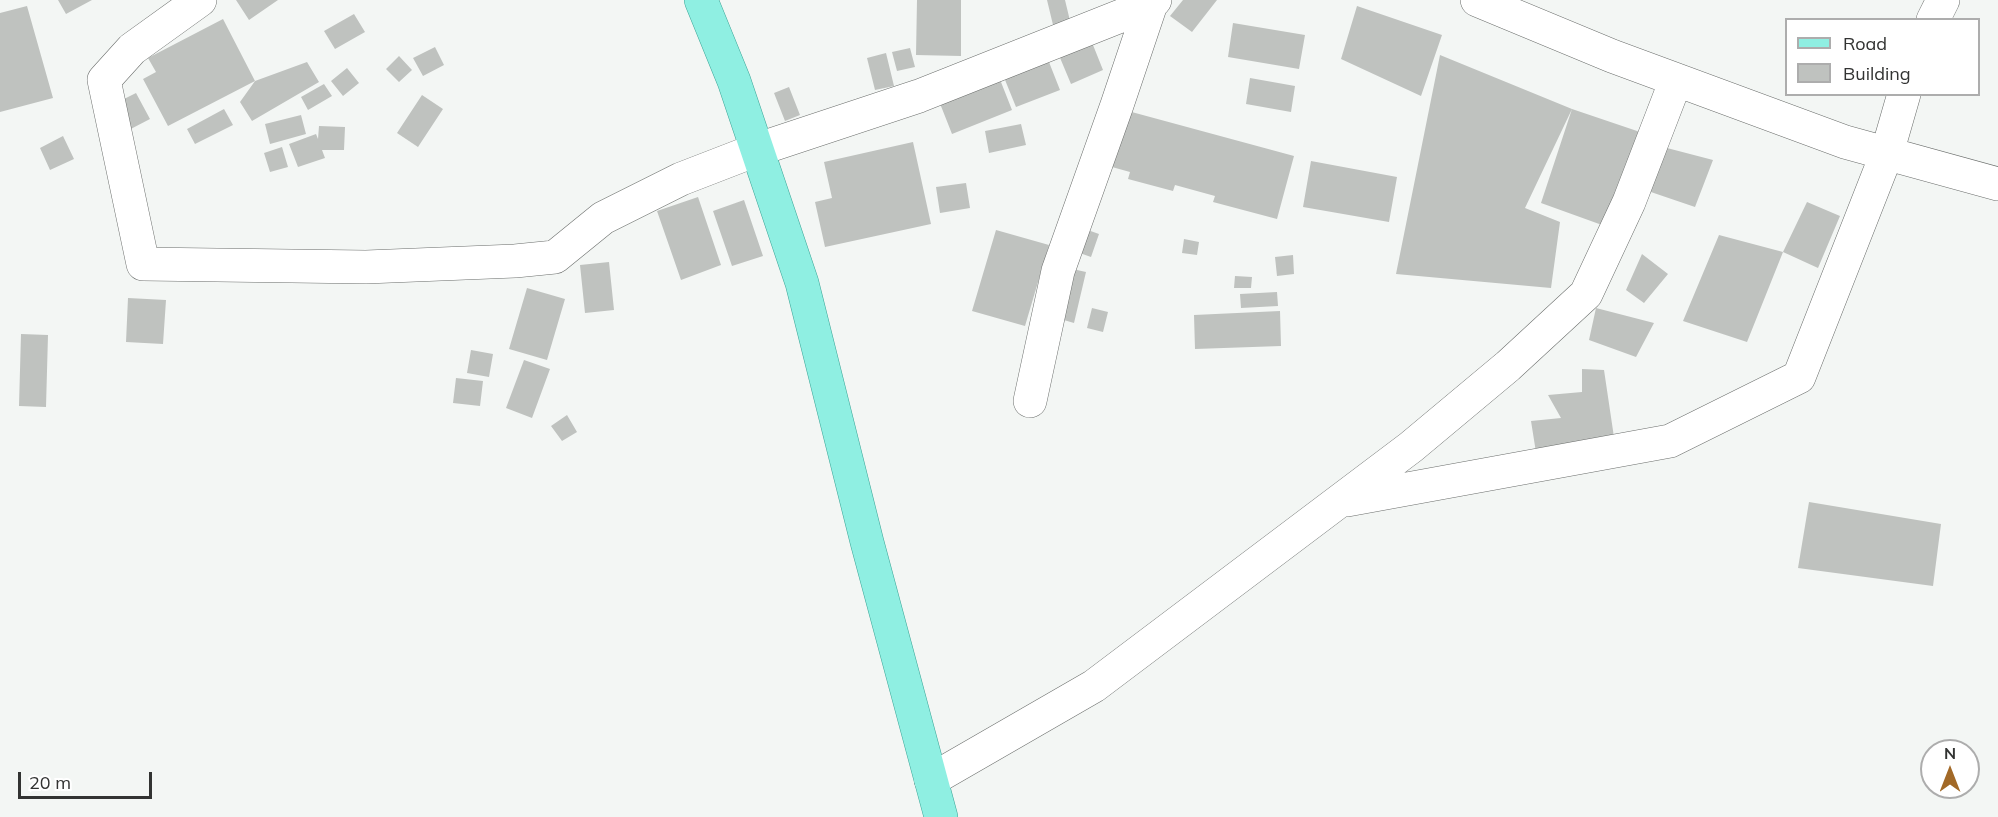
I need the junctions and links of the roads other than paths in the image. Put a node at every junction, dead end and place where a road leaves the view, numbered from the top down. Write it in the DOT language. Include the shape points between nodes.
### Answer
graph roads {
  1 [pos="200,0"];
  2 [pos="701,0"];
  3 [pos="1477,0"];
  4 [pos="1943,0"];
  5 [pos="1153,2"];
  6 [pos="1934,18"];
  7 [pos="1676,80"];
  8 [pos="1903,96"];
  9 [pos="756,150"];
  10 [pos="1887,153"];
  11 [pos="1998,184"];
  12 [pos="1030,401"];
  13 [pos="1339,501"];
  14 [pos="931,780"];
  15 [pos="941,817"];
  1 -- 9 [label="street" via="132,50 104,80 143,264 366,267 555,256 603,218 681,179"];
  2 -- 9 [label="main road" via="734,81"];
  3 -- 7 [label="street"];
  4 -- 6 [label="street"];
  5 -- 9 [label="street" via="919,96"];
  5 -- 12 [label="street" via="1058,271"];
  7 -- 10 [label="street"];
  7 -- 13 [label="street" via="1629,202 1586,294 1412,447"];
  8 -- 10 [label="street"];
  9 -- 14 [label="main road" via="802,282"];
  10 -- 11 [label="street"];
  10 -- 13 [label="street" via="1799,377 1670,441"];
  13 -- 14 [label="street" via="1094,686"];
  14 -- 15 [label="main road"];
}
